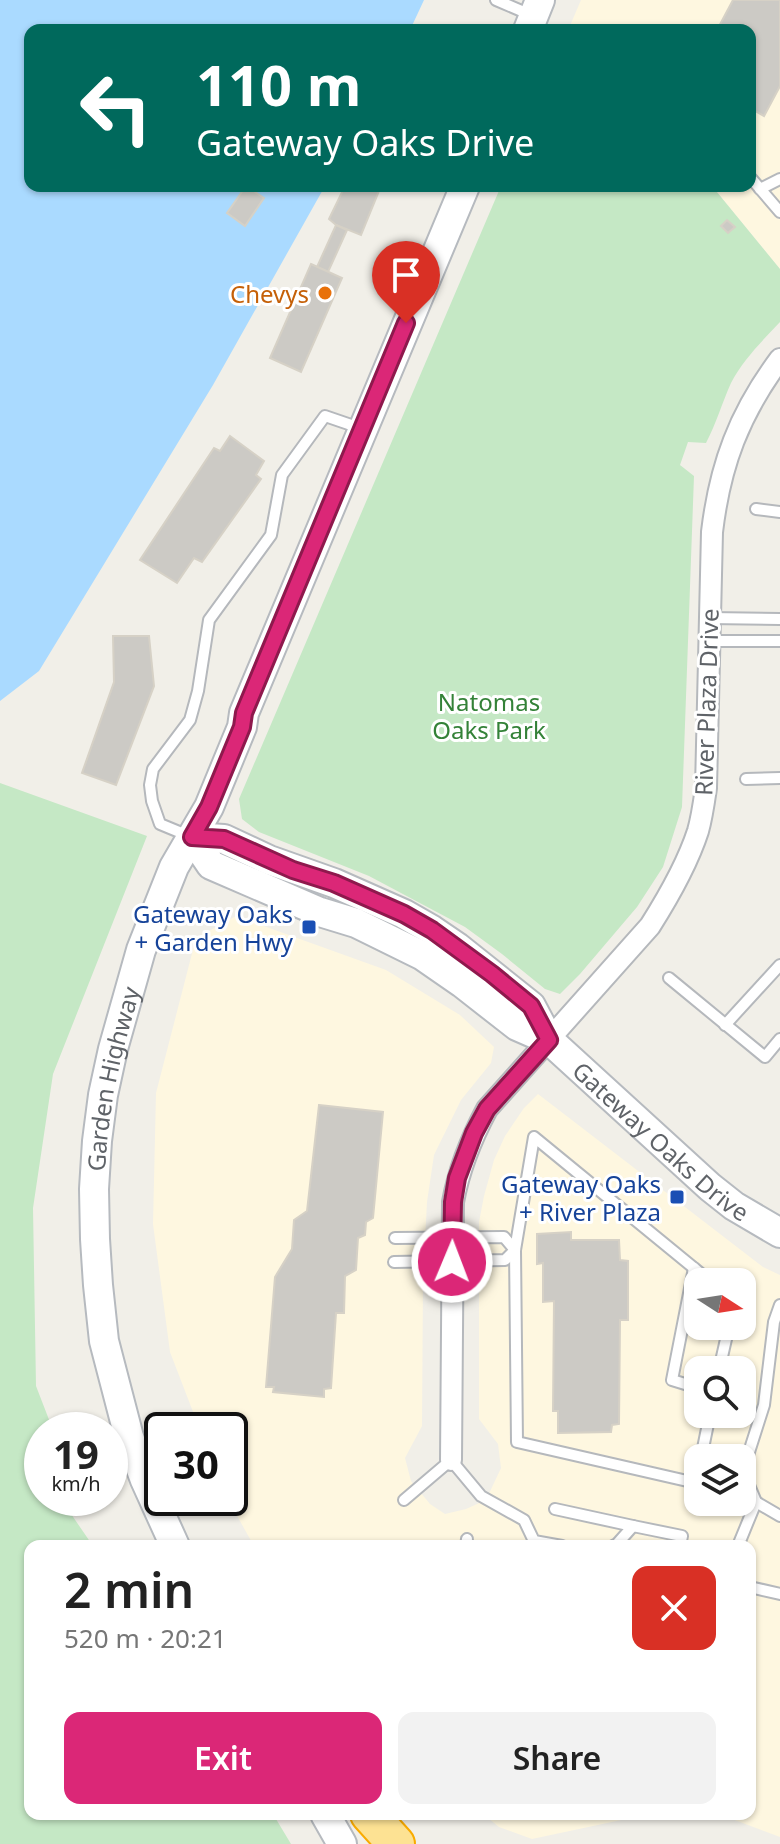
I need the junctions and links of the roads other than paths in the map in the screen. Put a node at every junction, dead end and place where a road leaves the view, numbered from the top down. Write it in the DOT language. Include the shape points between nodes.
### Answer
graph roads {
  1 [pos="496,0"];
  2 [pos="534,15"];
  3 [pos="780,179"];
  4 [pos="756,184"];
  5 [pos="760,189"];
  6 [pos="462,192"];
  7 [pos="780,212"];
  8 [pos="780,359"];
  9 [pos="362,428"];
  10 [pos="756,509"];
  11 [pos="780,512"];
  12 [pos="709,618"];
  13 [pos="780,619"];
  14 [pos="709,641"];
  15 [pos="780,641"];
  16 [pos="780,778"];
  17 [pos="746,779"];
  18 [pos="192,837"];
  19 [pos="780,965"];
  20 [pos="669,978"];
  21 [pos="725,1025"];
  22 [pos="780,1039"];
  23 [pos="549,1040"];
  24 [pos="780,1233"];
  25 [pos="395,1238"];
  26 [pos="453,1238"];
  27 [pos="515,1250"];
  28 [pos="394,1262"];
  29 [pos="452,1262"];
  30 [pos="694,1268"];
  31 [pos="780,1305"];
  32 [pos="684,1319"];
  33 [pos="684,1384"];
  34 [pos="752,1444"];
  35 [pos="451,1460"];
  36 [pos="684,1480"];
  37 [pos="404,1500"];
  38 [pos="756,1502"];
  39 [pos="555,1509"];
  40 [pos="750,1516"];
  41 [pos="780,1516"];
  42 [pos="633,1526"];
  43 [pos="172,1540"];
  44 [pos="534,1540"];
  45 [pos="621,1540"];
  46 [pos="681,1540"];
  47 [pos="740,1540"];
  48 [pos="756,1588"];
  49 [pos="780,1594"];
  50 [pos="328,1820"];
  51 [pos="370,1820"];
  52 [pos="373,1820"];
  53 [pos="342,1844"];
  54 [pos="384,1844"];
  55 [pos="396,1844"];
  1 -- 2 [label="lane"];
  3 -- 5 [label="lane"];
  4 -- 5 [label="lane"];
  5 -- 7 [label="lane"];
  6 -- 9 [label="main road, Garden Highway"];
  8 -- 12 [label="street, River Plaza Drive" via="746,409 723,469 712,532"];
  9 -- 18 [label="main road, Garden Highway"];
  9 -- 18 [label="lane" via="325,416 282,475 271,535 209,620 190,720 153,769 150,785 160,824"];
  10 -- 11 [label="lane"];
  12 -- 13 [label="lane"];
  12 -- 14 [label="street, River Plaza Drive"];
  14 -- 15 [label="lane"];
  14 -- 23 [label="street, River Plaza Drive" via="706,788 686,864 650,926"];
  16 -- 17 [label="lane"];
  18 -- 23 [label="main road, Gateway Oaks Drive" via="224,839 404,914 469,956 531,1006"];
  18 -- 43 [label="main road, Garden Highway" via="146,936 113,1049 94,1189 98,1285 110,1368 129,1437"];
  19 -- 21 [label="lane"];
  20 -- 21 [label="lane"];
  21 -- 22 [label="lane" via="765,1057"];
  23 -- 24 [label="main road, Gateway Oaks Drive" via="710,1187"];
  23 -- 26 [label="street, River Plaza Drive" via="487,1109 474,1133 457,1178"];
  25 -- 26 [label="lane"];
  26 -- 27 [label="lane" via="504,1237"];
  26 -- 29 [label="street, River Plaza Drive"];
  27 -- 29 [label="lane" via="505,1260"];
  27 -- 30 [label="lane" via="534,1137"];
  27 -- 36 [label="lane" via="517,1442"];
  28 -- 29 [label="lane"];
  29 -- 35 [label="street, River Plaza Drive"];
  31 -- 34 [label="lane" via="764,1405"];
  32 -- 33 [label="lane" via="672,1380"];
  35 -- 37 [label="lane"];
  35 -- 44 [label="lane" via="481,1496 524,1520"];
  38 -- 41 [label="lane"];
  39 -- 42 [label="lane"];
  40 -- 47 [label="lane"];
  42 -- 45 [label="lane"];
  42 -- 46 [label="lane" via="682,1536"];
  48 -- 49 [label="lane"];
  50 -- 53 [label="main road"];
  51 -- 54 [label="main road"];
  52 -- 55 [label="highway"];
}
